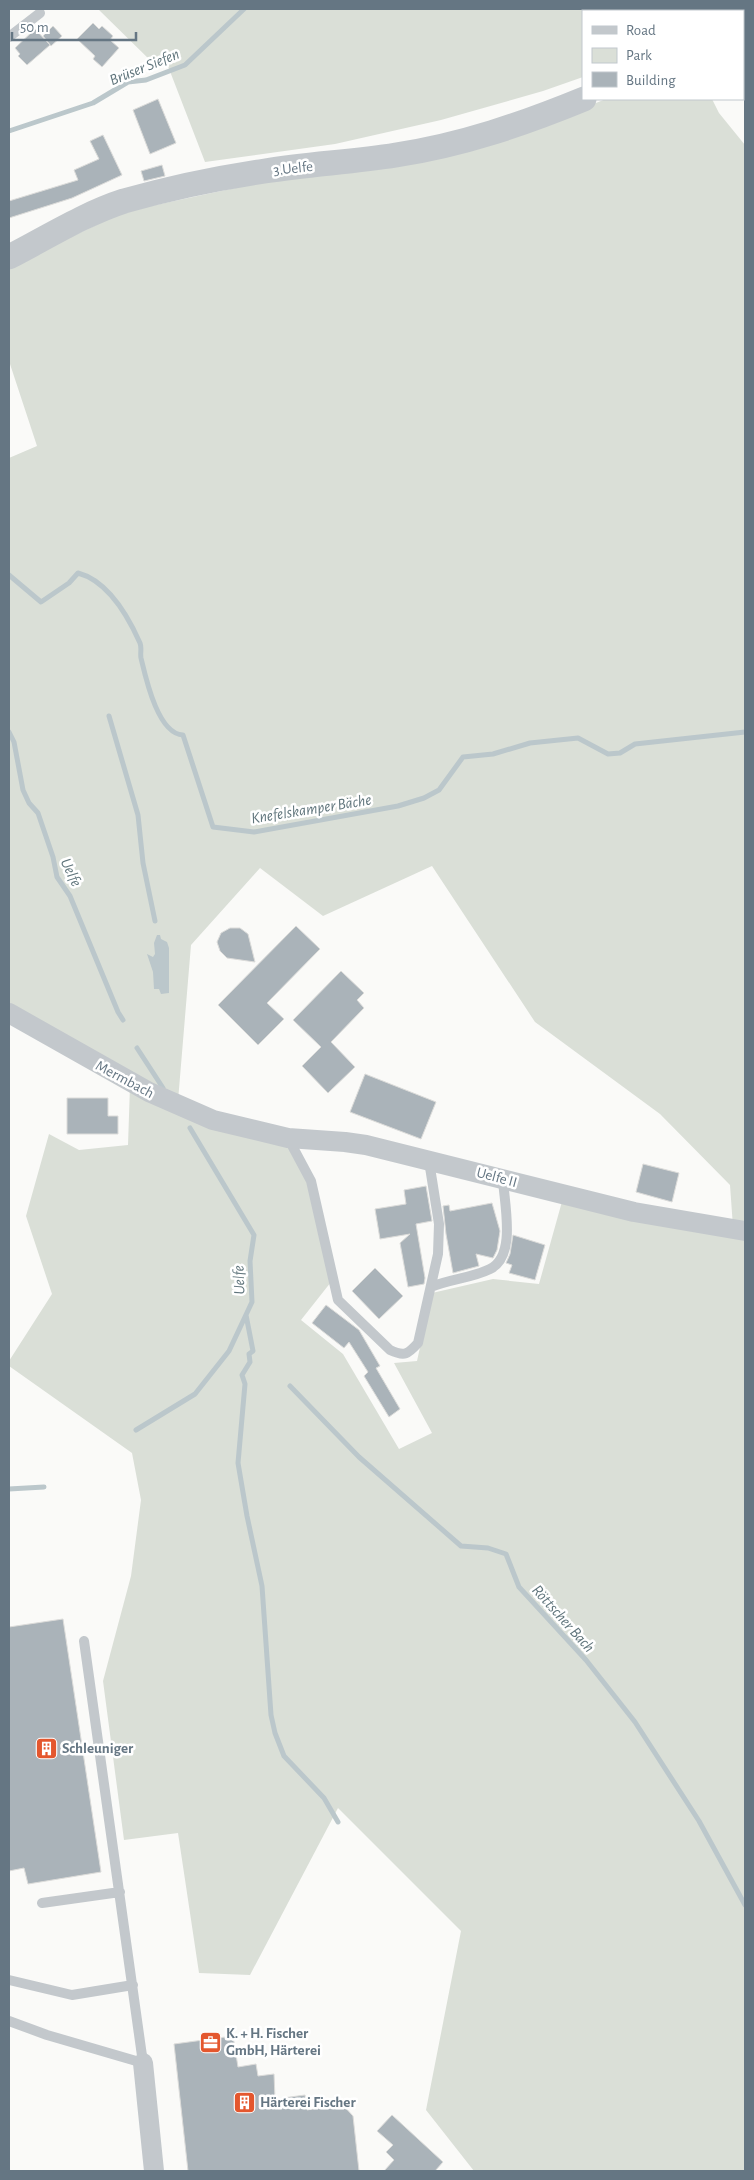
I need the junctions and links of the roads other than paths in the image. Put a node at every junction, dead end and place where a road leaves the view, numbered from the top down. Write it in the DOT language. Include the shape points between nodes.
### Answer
graph roads {
  1 [pos="40,13"];
  2 [pos="9,37"];
  3 [pos="582,100"];
  4 [pos="9,257"];
  5 [pos="9,1013"];
  6 [pos="247,1130"];
  7 [pos="288,1138"];
  8 [pos="429,1161"];
  9 [pos="503,1179"];
  10 [pos="745,1230"];
  11 [pos="431,1287"];
  12 [pos="84,1641"];
  13 [pos="120,1892"];
  14 [pos="42,1903"];
  15 [pos="9,1980"];
  16 [pos="133,1985"];
  17 [pos="9,2021"];
  18 [pos="143,2063"];
  19 [pos="154,2171"];
  1 -- 2 [label="lane"];
  3 -- 4 [label="street, 3.Uelfe" via="490,135 398,155 266,170 199,182 123,202 81,219"];
  5 -- 6 [label="street, Mermbach" via="149,1092 212,1120"];
  6 -- 7 [label="street, Uelfe II"];
  7 -- 8 [label="street, Uelfe II" via="345,1142"];
  7 -- 11 [label="lane" via="311,1181 338,1300 343,1306 390,1350 400,1354 410,1352 418,1343"];
  8 -- 9 [label="street, Uelfe II"];
  8 -- 11 [label="lane" via="439,1224 438,1254"];
  9 -- 10 [label="street, Uelfe II" via="634,1212"];
  9 -- 11 [label="lane" via="508,1238 500,1262 490,1269"];
  12 -- 13 [label="lane"];
  13 -- 14 [label="lane"];
  13 -- 16 [label="lane"];
  15 -- 16 [label="lane" via="72,1995"];
  16 -- 18 [label="lane"];
  17 -- 18 [label="lane"];
  18 -- 19 [label="street"];
}
